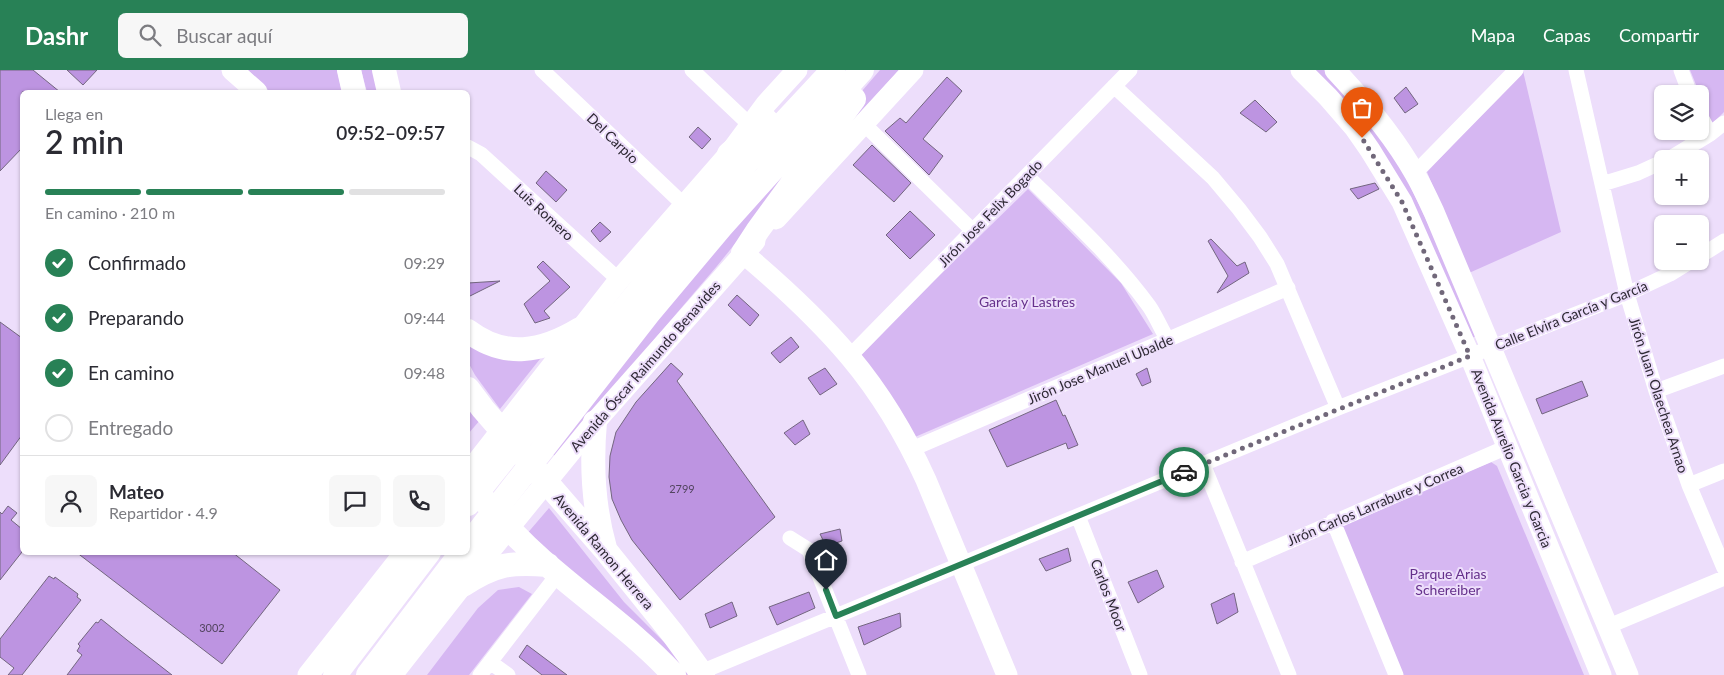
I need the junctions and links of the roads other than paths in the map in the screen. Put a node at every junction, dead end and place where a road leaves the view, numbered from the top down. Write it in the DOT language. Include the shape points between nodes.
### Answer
graph roads {
  1 [pos="232,70"];
  2 [pos="349,70"];
  3 [pos="362,70"];
  4 [pos="384,70"];
  5 [pos="399,70"];
  6 [pos="542,70"];
  7 [pos="692,70"];
  8 [pos="797,70"];
  9 [pos="825,70"];
  10 [pos="833,70"];
  11 [pos="862,70"];
  12 [pos="875,70"];
  13 [pos="913,70"];
  14 [pos="1130,70"];
  15 [pos="1301,70"];
  16 [pos="1335,70"];
  17 [pos="1516,70"];
  18 [pos="1576,70"];
  19 [pos="1681,70"];
  20 [pos="1687,85"];
  21 [pos="1114,86"];
  22 [pos="252,90"];
  23 [pos="354,90"];
  24 [pos="367,90"];
  25 [pos="389,90"];
  26 [pos="404,90"];
  27 [pos="1724,123"];
  28 [pos="864,124"];
  29 [pos="750,125"];
  30 [pos="1710,134"];
  31 [pos="470,148"];
  32 [pos="1684,150"];
  33 [pos="730,154"];
  34 [pos="1654,166"];
  35 [pos="1415,173"];
  36 [pos="1027,176"];
  37 [pos="1602,184"];
  38 [pos="684,205"];
  39 [pos="973,231"];
  40 [pos="1724,242"];
  41 [pos="1709,251"];
  42 [pos="743,253"];
  43 [pos="1676,270"];
  44 [pos="619,280"];
  45 [pos="1288,288"];
  46 [pos="1627,294"];
  47 [pos="639,308"];
  48 [pos="580,329"];
  49 [pos="470,332"];
  50 [pos="1168,340"];
  51 [pos="1492,348"];
  52 [pos="850,356"];
  53 [pos="1470,356"];
  54 [pos="1724,366"];
  55 [pos="543,376"];
  56 [pos="470,391"];
  57 [pos="1656,391"];
  58 [pos="1338,408"];
  59 [pos="597,420"];
  60 [pos="501,430"];
  61 [pos="1507,447"];
  62 [pos="912,450"];
  63 [pos="1203,464"];
  64 [pos="470,470"];
  65 [pos="1724,471"];
  66 [pos="470,481"];
  67 [pos="546,482"];
  68 [pos="1689,485"];
  69 [pos="470,502"];
  70 [pos="1078,516"];
  71 [pos="1333,521"];
  72 [pos="509,528"];
  73 [pos="790,538"];
  74 [pos="470,543"];
  75 [pos="607,552"];
  76 [pos="470,554"];
  77 [pos="403,555"];
  78 [pos="427,555"];
  79 [pos="1242,562"];
  80 [pos="961,564"];
  81 [pos="1724,568"];
  82 [pos="462,569"];
  83 [pos="553,570"];
  84 [pos="1724,578"];
  85 [pos="836,616"];
  86 [pos="1609,626"];
  87 [pos="490,662"];
  88 [pos="702,673"];
  89 [pos="308,675"];
  90 [pos="335,675"];
  91 [pos="368,675"];
  92 [pos="392,675"];
  93 [pos="480,675"];
  94 [pos="508,675"];
  95 [pos="674,675"];
  96 [pos="859,675"];
  97 [pos="1007,675"];
  98 [pos="1140,675"];
  99 [pos="1289,675"];
  100 [pos="1396,675"];
  101 [pos="1601,675"];
  102 [pos="1628,675"];
  1 -- 22 [label="main road"];
  2 -- 23 [label="main road"];
  3 -- 24 [label="main road"];
  4 -- 25 [label="main road"];
  5 -- 26 [label="main road"];
  6 -- 38 [label="street, Del Carpio"];
  7 -- 29 [label="street"];
  8 -- 29 [label="main road"];
  9 -- 33 [label="main road"];
  10 -- 47 [label="main road, Avenida Óscar Raimundo Benavides" via="691,226"];
  11 -- 47 [label="main road, Avenida Óscar Raimundo Benavides" via="720,228"];
  12 -- 42 [label="main road"];
  13 -- 28 [label="main road, Avenida Óscar Raimundo Benavides"];
  14 -- 21 [label="street, Jirón Jose Felix Bogado"];
  15 -- 53 [label="main road, Avenida Aurelio Garcia y Garcia" via="1354,127 1402,202"];
  16 -- 35 [label="main road, Avenida Aurelio Garcia y Garcia" via="1375,116"];
  17 -- 35 [label="street"];
  18 -- 37 [label="street, Jirón Juan Olaechea Arnao"];
  19 -- 20 [label="street"];
  21 -- 36 [label="street, Jirón Jose Felix Bogado"];
  21 -- 45 [label="street" via="1218,184 1260,237"];
  27 -- 30 [label="street"];
  28 -- 39 [label="street"];
  28 -- 42 [label="main road, Avenida Óscar Raimundo Benavides"];
  29 -- 33 [label="main road"];
  30 -- 32 [label="street"];
  31 -- 44 [label="street, Luis Romero" via="481,154"];
  33 -- 38 [label="main road"];
  34 -- 37 [label="street"];
  35 -- 51 [label="main road, Avenida Aurelio Garcia y Garcia"];
  36 -- 39 [label="street, Jirón Jose Felix Bogado"];
  36 -- 50 [label="street" via="1129,280"];
  37 -- 46 [label="street, Jirón Juan Olaechea Arnao"];
  38 -- 44 [label="main road"];
  39 -- 52 [label="street, Jirón Jose Felix Bogado"];
  40 -- 41 [label="street"];
  42 -- 52 [label="main road"];
  42 -- 59 [label="main road, Avenida Óscar Raimundo Benavides"];
  43 -- 46 [label="street, Calle Elvira García y García"];
  44 -- 48 [label="main road"];
  45 -- 50 [label="street, Jirón Jose Manuel Ubalde"];
  45 -- 58 [label="street"];
  46 -- 51 [label="street, Calle Elvira García y García"];
  46 -- 57 [label="street, Jirón Juan Olaechea Arnao"];
  47 -- 69 [label="main road, Avenida Óscar Raimundo Benavides"];
  47 -- 74 [label="main road, Avenida Óscar Raimundo Benavides"];
  48 -- 49 [label="main road" via="548,344 518,350 488,344"];
  48 -- 55 [label="main road"];
  50 -- 62 [label="street, Jirón Jose Manuel Ubalde"];
  51 -- 53 [label="street, Calle Elvira García y García"];
  51 -- 86 [label="main road, Avenida Aurelio Garcia y Garcia"];
  52 -- 62 [label="main road" via="896,421"];
  53 -- 58 [label="street, Calle Elvira García y García"];
  53 -- 61 [label="main road, Avenida Aurelio Garcia y Garcia"];
  54 -- 57 [label="street"];
  55 -- 59 [label="main road" via="540,386 543,402 555,418 574,425"];
  55 -- 60 [label="main road"];
  56 -- 60 [label="main road, Avenida Ramon Herrera"];
  57 -- 68 [label="street, Jirón Juan Olaechea Arnao"];
  58 -- 63 [label="street, Calle Elvira García y García"];
  59 -- 67 [label="main road, Avenida Óscar Raimundo Benavides"];
  59 -- 75 [label="main road" via="592,457 593,484 597,516"];
  60 -- 64 [label="main road"];
  60 -- 67 [label="main road, Avenida Ramon Herrera"];
  61 -- 71 [label="street, Jirón Carlos Larrabure y Correa"];
  61 -- 101 [label="main road, Avenida Aurelio Garcia y Garcia"];
  62 -- 80 [label="main road"];
  63 -- 70 [label="street, Calle Elvira García y García"];
  63 -- 79 [label="street"];
  65 -- 68 [label="street"];
  66 -- 72 [label="main road"];
  67 -- 72 [label="main road, Avenida Óscar Raimundo Benavides"];
  67 -- 75 [label="main road, Avenida Ramon Herrera"];
  68 -- 81 [label="street, Jirón Juan Olaechea Arnao"];
  70 -- 80 [label="street, Calle Elvira García y García"];
  70 -- 98 [label="street, Carlos Moor"];
  71 -- 79 [label="street, Jirón Carlos Larrabure y Correa"];
  71 -- 100 [label="street"];
  72 -- 82 [label="main road, Avenida Óscar Raimundo Benavides"];
  72 -- 83 [label="main road"];
  73 -- 85 [label="street" via="809,550"];
  75 -- 88 [label="main road, Avenida Ramon Herrera"];
  76 -- 82 [label="main road" via="472,562"];
  77 -- 89 [label="main road"];
  78 -- 90 [label="main road"];
  79 -- 99 [label="street"];
  80 -- 85 [label="street, Calle Elvira García y García"];
  80 -- 97 [label="main road"];
  82 -- 83 [label="main road" via="486,572 508,564 526,563"];
  82 -- 91 [label="main road, Avenida Óscar Raimundo Benavides"];
  82 -- 92 [label="main road, Avenida Óscar Raimundo Benavides"];
  83 -- 87 [label="street"];
  83 -- 95 [label="main road" via="645,646"];
  84 -- 86 [label="street"];
  85 -- 88 [label="street, Calle Elvira García y García"];
  85 -- 96 [label="street"];
  86 -- 102 [label="main road, Avenida Aurelio Garcia y Garcia"];
  87 -- 93 [label="street"];
  87 -- 94 [label="street"];
}
